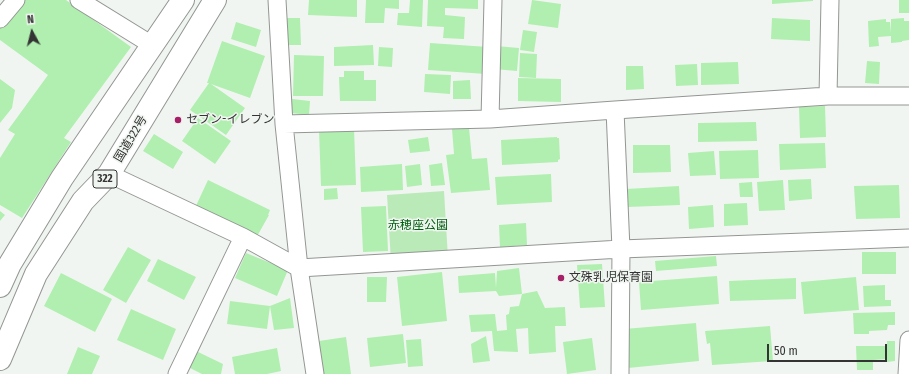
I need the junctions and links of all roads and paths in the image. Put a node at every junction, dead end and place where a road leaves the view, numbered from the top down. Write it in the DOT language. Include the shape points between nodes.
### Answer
graph roads {
  1 [pos="16,0"];
  2 [pos="79,0"];
  3 [pos="183,0"];
  4 [pos="215,0"];
  5 [pos="290,0"];
  6 [pos="493,0"];
  7 [pos="830,0"];
  8 [pos="277,6"];
  9 [pos="0,19"];
  10 [pos="152,45"];
  11 [pos="828,96"];
  12 [pos="909,96"];
  13 [pos="615,110"];
  14 [pos="490,119"];
  15 [pos="284,124"];
  16 [pos="109,174"];
  17 [pos="243,237"];
  18 [pos="909,238"];
  19 [pos="621,249"];
  20 [pos="299,268"];
  21 [pos="0,286"];
  22 [pos="909,340"];
  23 [pos="0,359"];
  24 [pos="177,374"];
  25 [pos="315,374"];
  26 [pos="620,374"];
  27 [pos="907,374"];
  1 -- 9 [label="street"];
  2 -- 10 [label="street"];
  3 -- 10 [label="highway"];
  4 -- 16 [label="highway, 国道322号 / 322"];
  5 -- 8 [label="street"];
  6 -- 14 [label="street"];
  7 -- 11 [label="street"];
  8 -- 15 [label="street"];
  10 -- 21 [label="highway" via="62,178 10,264"];
  11 -- 12 [label="street"];
  11 -- 13 [label="street"];
  13 -- 14 [label="street"];
  13 -- 19 [label="street"];
  14 -- 15 [label="street"];
  15 -- 20 [label="street"];
  16 -- 17 [label="street"];
  16 -- 23 [label="highway, 国道322号 / 322" via="83,201 36,274"];
  17 -- 20 [label="street"];
  17 -- 24 [label="street"];
  18 -- 19 [label="street"];
  19 -- 20 [label="street"];
  19 -- 26 [label="street"];
  20 -- 25 [label="street"];
  22 -- 27 [label="street"];
}
